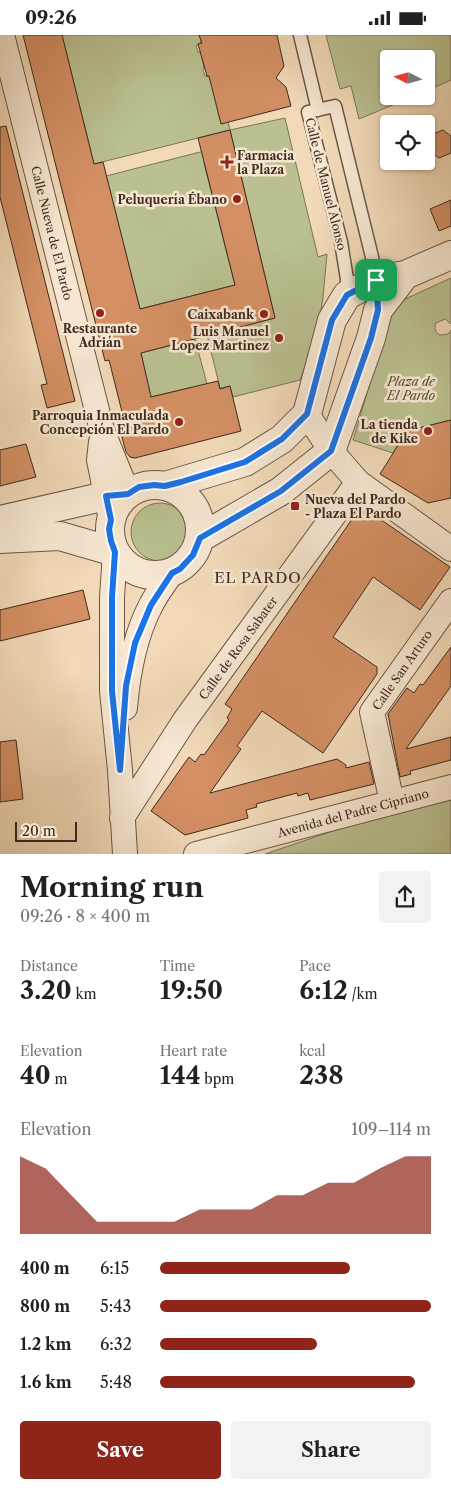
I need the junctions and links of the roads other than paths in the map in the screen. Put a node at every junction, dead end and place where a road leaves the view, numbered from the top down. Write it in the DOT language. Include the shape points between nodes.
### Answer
graph roads {
  1 [pos="2,35"];
  2 [pos="300,35"];
  3 [pos="318,110"];
  4 [pos="451,255"];
  5 [pos="404,275"];
  6 [pos="376,280"];
  7 [pos="347,295"];
  8 [pos="378,310"];
  9 [pos="307,414"];
  10 [pos="331,451"];
  11 [pos="358,482"];
  12 [pos="165,486"];
  13 [pos="115,503"];
  14 [pos="0,520"];
  15 [pos="200,538"];
  16 [pos="0,539"];
  17 [pos="451,549"];
  18 [pos="115,552"];
  19 [pos="172,573"];
  20 [pos="451,601"];
  21 [pos="120,770"];
  22 [pos="451,787"];
  23 [pos="392,802"];
  24 [pos="122,818"];
  25 [pos="125,854"];
  26 [pos="196,854"];
  1 -- 13 [label="street, Calle Nueva de El Pardo" via="102,430"];
  2 -- 3 [label="lane, Calle de Manuel Alonso"];
  3 -- 6 [label="lane, Calle de Manuel Alonso" via="335,106"];
  3 -- 7 [label="lane, Calle de Manuel Alonso" via="308,112 341,242"];
  4 -- 5 [label="street"];
  5 -- 6 [label="street"];
  5 -- 8 [label="street"];
  6 -- 7 [label="street"];
  6 -- 8 [label="street"];
  7 -- 9 [label="street" via="332,320"];
  8 -- 10 [label="street"];
  9 -- 10 [label="street"];
  9 -- 12 [label="street" via="282,439 245,462"];
  10 -- 11 [label="street"];
  10 -- 15 [label="street" via="281,491"];
  11 -- 17 [label="street"];
  11 -- 24 [label="street, Calle de Rosa Sabater" via="185,720"];
  12 -- 13 [label="street" via="139,487"];
  12 -- 15 [label="street" via="178,491 195,508"];
  13 -- 14 [label="street"];
  13 -- 18 [label="street" via="109,529"];
  15 -- 19 [label="street" via="193,555"];
  16 -- 18 [label="street" via="60,536"];
  18 -- 19 [label="street" via="122,562 142,574"];
  18 -- 21 [label="street" via="112,691"];
  19 -- 21 [label="street" via="151,605 135,643 126,686"];
  20 -- 23 [label="street, Calle San Arturo" via="372,711"];
  21 -- 24 [label="street"];
  22 -- 23 [label="street, Avenida del Padre Cipriano"];
  23 -- 26 [label="street, Avenida del Padre Cipriano"];
  24 -- 25 [label="street"];
}
